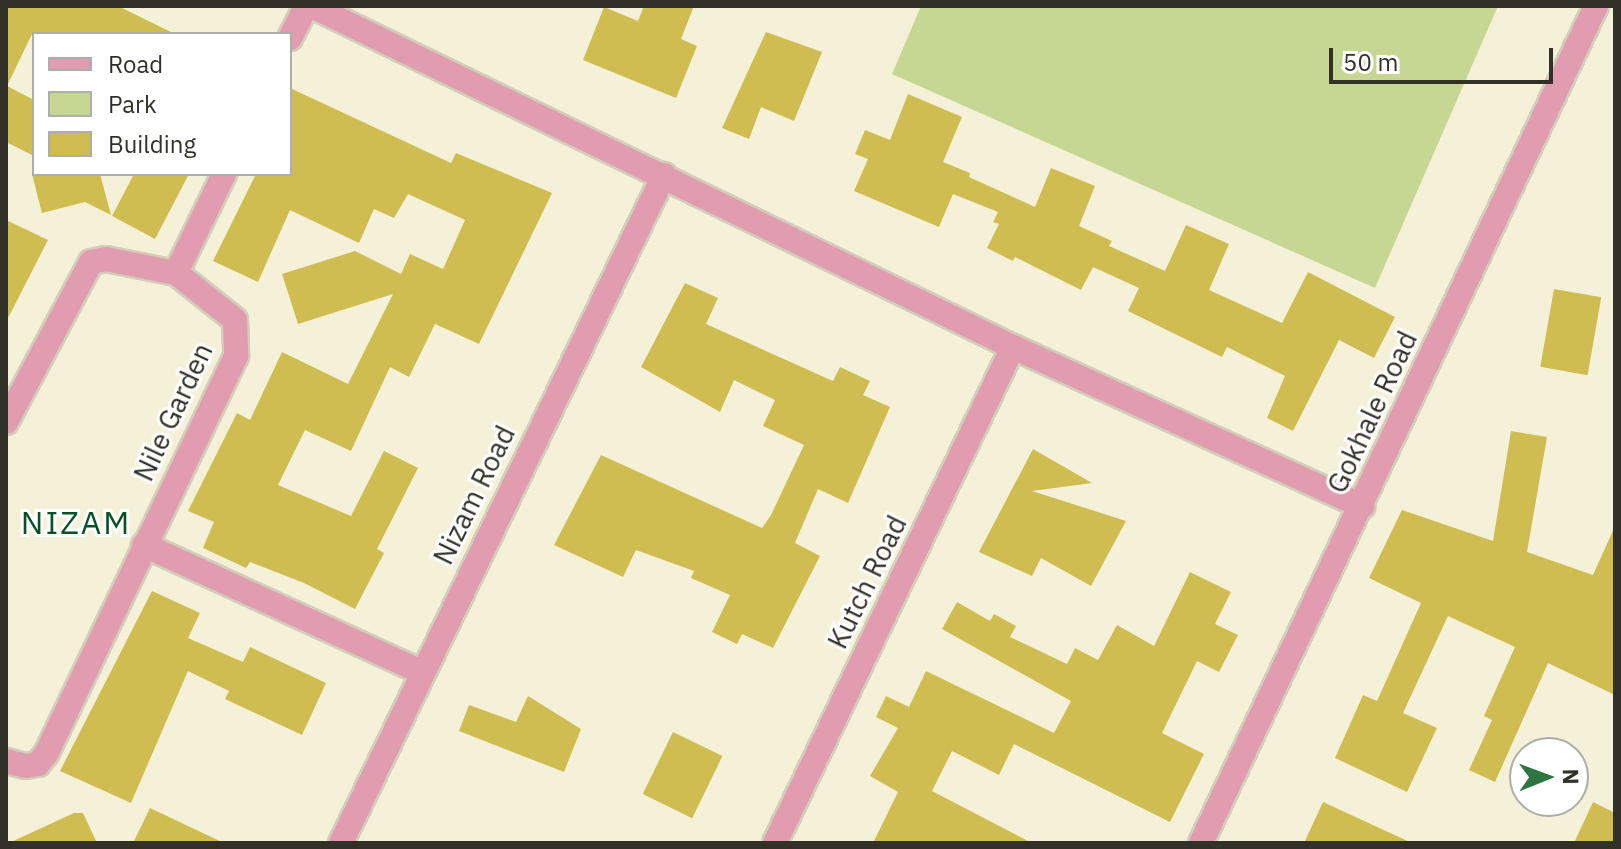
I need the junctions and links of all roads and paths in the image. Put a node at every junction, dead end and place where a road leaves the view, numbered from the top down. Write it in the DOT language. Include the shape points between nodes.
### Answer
graph roads {
  1 [pos="309,6"];
  2 [pos="1596,6"];
  3 [pos="292,35"];
  4 [pos="664,175"];
  5 [pos="223,176"];
  6 [pos="176,273"];
  7 [pos="1013,347"];
  8 [pos="6,422"];
  9 [pos="1362,506"];
  10 [pos="144,545"];
  11 [pos="421,672"];
  12 [pos="6,761"];
  13 [pos="341,843"];
  14 [pos="775,843"];
  15 [pos="1201,843"];
  1 -- 3 [label="street"];
  1 -- 4 [label="street"];
  2 -- 9 [label="street, Gokhale Road"];
  4 -- 7 [label="street"];
  4 -- 11 [label="street, Nizam Road"];
  5 -- 6 [label="street"];
  6 -- 8 [label="street, Nile Garden" via="106,259 91,262"];
  6 -- 10 [label="street, Nile Garden" via="235,320 236,356"];
  7 -- 9 [label="street"];
  7 -- 14 [label="street, Kutch Road"];
  9 -- 15 [label="street, Gokhale Road"];
  10 -- 11 [label="street"];
  10 -- 12 [label="street, Nile Garden" via="46,754 38,764"];
  11 -- 13 [label="street, Nizam Road"];
}
